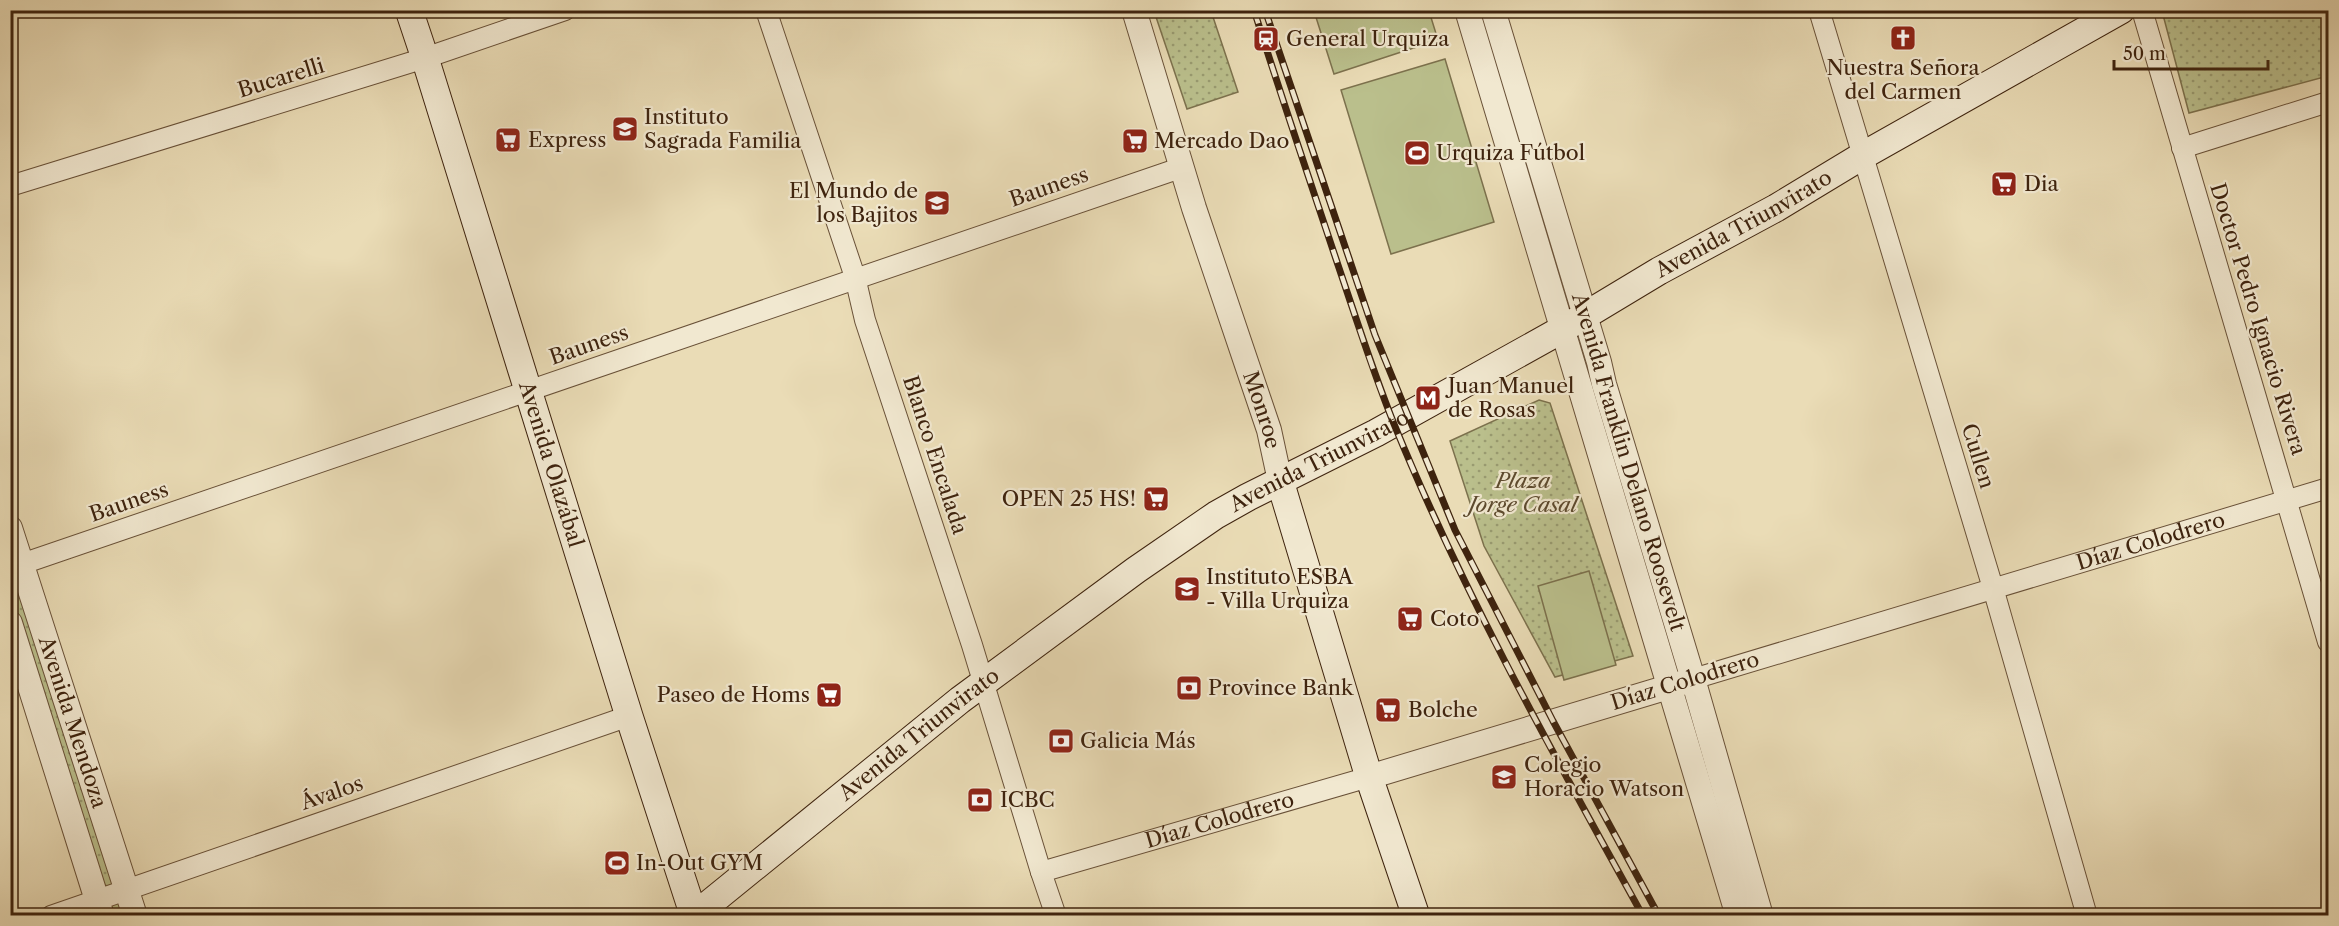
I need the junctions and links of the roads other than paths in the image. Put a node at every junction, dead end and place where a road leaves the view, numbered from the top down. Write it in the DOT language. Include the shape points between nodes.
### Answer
graph roads {
  1 [pos="409,10"];
  2 [pos="565,10"];
  3 [pos="766,10"];
  4 [pos="1134,10"];
  5 [pos="1467,10"];
  6 [pos="1493,10"];
  7 [pos="1819,10"];
  8 [pos="2121,10"];
  9 [pos="2142,10"];
  10 [pos="425,58"];
  11 [pos="2328,102"];
  12 [pos="2182,148"];
  13 [pos="1862,156"];
  14 [pos="1183,167"];
  15 [pos="10,186"];
  16 [pos="855,277"];
  17 [pos="1585,315"];
  18 [pos="1561,330"];
  19 [pos="528,392"];
  20 [pos="1280,481"];
  21 [pos="2328,488"];
  22 [pos="2287,500"];
  23 [pos="10,528"];
  24 [pos="16,566"];
  25 [pos="1993,588"];
  26 [pos="10,623"];
  27 [pos="2328,642"];
  28 [pos="1693,679"];
  29 [pos="984,683"];
  30 [pos="1670,687"];
  31 [pos="628,716"];
  32 [pos="1369,777"];
  33 [pos="1041,872"];
  34 [pos="126,890"];
  35 [pos="100,908"];
  36 [pos="51,915"];
  37 [pos="135,915"];
  38 [pos="694,915"];
  39 [pos="1056,915"];
  40 [pos="1416,915"];
  41 [pos="1738,915"];
  42 [pos="1761,915"];
  43 [pos="2087,915"];
  1 -- 10 [label="main road, Avenida Olazábal"];
  2 -- 10 [label="street, Bucarelli"];
  3 -- 16 [label="street, Blanco Encalada"];
  4 -- 14 [label="street, Monroe"];
  5 -- 18 [label="street, Avenida Franklin Delano Roosevelt"];
  6 -- 17 [label="street, Avenida Franklin Delano Roosevelt"];
  7 -- 13 [label="street, Cullen"];
  8 -- 13 [label="main road, Avenida Triunvirato"];
  9 -- 12 [label="street, Doctor Pedro Ignacio Rivera"];
  10 -- 15 [label="street, Bucarelli"];
  10 -- 19 [label="main road, Avenida Olazábal"];
  11 -- 12 [label="street"];
  12 -- 22 [label="street, Doctor Pedro Ignacio Rivera"];
  13 -- 17 [label="main road, Avenida Triunvirato"];
  13 -- 25 [label="street, Cullen"];
  14 -- 16 [label="street, Bauness"];
  14 -- 20 [label="street, Monroe" via="1269,430"];
  16 -- 19 [label="street, Bauness"];
  16 -- 29 [label="street, Blanco Encalada" via="865,320"];
  17 -- 18 [label="main road, Avenida Triunvirato"];
  17 -- 28 [label="street, Avenida Franklin Delano Roosevelt"];
  18 -- 20 [label="main road, Avenida Triunvirato" via="1376,433"];
  18 -- 30 [label="street, Avenida Franklin Delano Roosevelt"];
  19 -- 24 [label="street, Bauness"];
  19 -- 31 [label="main road, Avenida Olazábal"];
  20 -- 29 [label="main road, Avenida Triunvirato" via="1216,515"];
  20 -- 32 [label="main road, Monroe"];
  21 -- 22 [label="street, Díaz Colodrero"];
  22 -- 25 [label="street, Díaz Colodrero"];
  22 -- 27 [label="street, Doctor Pedro Ignacio Rivera"];
  23 -- 24 [label="street, Avenida Mendoza"];
  24 -- 34 [label="street, Avenida Mendoza"];
  25 -- 28 [label="street, Díaz Colodrero"];
  25 -- 43 [label="street, Cullen"];
  26 -- 35 [label="street, Avenida Mendoza"];
  28 -- 30 [label="street, Díaz Colodrero"];
  28 -- 42 [label="street, Avenida Franklin Delano Roosevelt"];
  29 -- 33 [label="street, Blanco Encalada"];
  29 -- 38 [label="main road, Avenida Triunvirato"];
  30 -- 32 [label="street, Díaz Colodrero"];
  30 -- 41 [label="street, Avenida Franklin Delano Roosevelt"];
  31 -- 34 [label="street, Ávalos"];
  31 -- 38 [label="main road, Avenida Olazábal"];
  32 -- 33 [label="street, Díaz Colodrero"];
  32 -- 40 [label="main road, Monroe"];
  33 -- 39 [label="street, Blanco Encalada"];
  34 -- 35 [label="street, Ávalos"];
  34 -- 37 [label="street, Avenida Mendoza"];
  35 -- 36 [label="street, Ávalos"];
}
